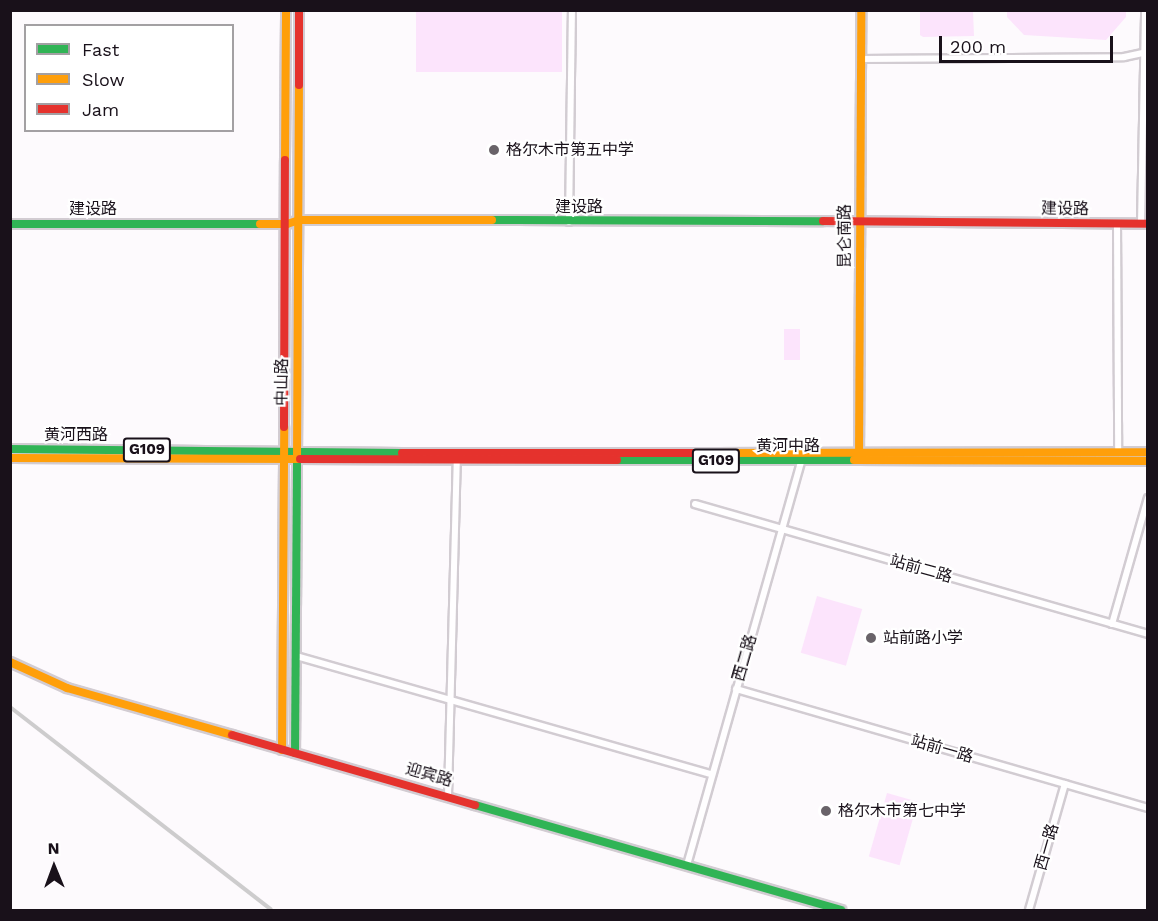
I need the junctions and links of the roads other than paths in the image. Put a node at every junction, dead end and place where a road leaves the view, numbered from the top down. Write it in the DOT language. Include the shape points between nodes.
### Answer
graph roads {
  1 [pos="286,10"];
  2 [pos="299,10"];
  3 [pos="572,10"];
  4 [pos="861,10"];
  5 [pos="1144,10"];
  6 [pos="1145,52"];
  7 [pos="860,58"];
  8 [pos="299,220"];
  9 [pos="861,221"];
  10 [pos="569,222"];
  11 [pos="10,224"];
  12 [pos="287,224"];
  13 [pos="1117,224"];
  14 [pos="1144,225"];
  15 [pos="10,449"];
  16 [pos="1118,452"];
  17 [pos="1148,452"];
  18 [pos="284,455"];
  19 [pos="298,456"];
  20 [pos="802,456"];
  21 [pos="859,456"];
  22 [pos="457,457"];
  23 [pos="10,458"];
  24 [pos="1148,461"];
  25 [pos="1148,498"];
  26 [pos="695,504"];
  27 [pos="783,529"];
  28 [pos="1112,624"];
  29 [pos="1148,634"];
  30 [pos="296,656"];
  31 [pos="10,662"];
  32 [pos="736,689"];
  33 [pos="452,699"];
  34 [pos="282,750"];
  35 [pos="295,753"];
  36 [pos="711,774"];
  37 [pos="1065,784"];
  38 [pos="448,796"];
  39 [pos="1148,808"];
  40 [pos="687,865"];
  41 [pos="841,910"];
  42 [pos="1029,910"];
  1 -- 12 [label="main road, 中山路"];
  2 -- 8 [label="main road, 中山路"];
  3 -- 10 [label="street"];
  4 -- 7 [label="main road, 昆仑南路"];
  5 -- 6 [label="street"];
  6 -- 7 [label="street" via="1124,57"];
  6 -- 14 [label="street"];
  7 -- 9 [label="main road, 昆仑南路"];
  8 -- 10 [label="main road, 建设路"];
  8 -- 12 [label="main road, 建设路"];
  8 -- 19 [label="main road, 中山路"];
  9 -- 10 [label="main road, 建设路"];
  9 -- 13 [label="main road, 建设路"];
  9 -- 21 [label="main road, 昆仑南路"];
  11 -- 12 [label="main road, 建设路"];
  12 -- 18 [label="main road, 中山路"];
  13 -- 14 [label="main road, 建设路"];
  13 -- 16 [label="street"];
  15 -- 18 [label="main road, 黄河西路 / G109"];
  16 -- 17 [label="main road, 黄河中路 / G109"];
  16 -- 21 [label="main road, 黄河中路 / G109"];
  18 -- 19 [label="main road, 黄河中路 / G109"];
  18 -- 23 [label="main road, 黄河西路 / G109"];
  18 -- 34 [label="main road, 中山路"];
  19 -- 22 [label="main road, 黄河中路 / G109"];
  19 -- 30 [label="main road, 中山路"];
  20 -- 21 [label="main road, 黄河中路 / G109"];
  20 -- 22 [label="main road, 黄河中路 / G109"];
  20 -- 27 [label="street, 西二路"];
  21 -- 24 [label="main road, 黄河中路 / G109"];
  22 -- 33 [label="street"];
  25 -- 28 [label="street"];
  26 -- 27 [label="street, 站前二路"];
  27 -- 28 [label="street, 站前二路"];
  27 -- 32 [label="street, 西二路"];
  28 -- 29 [label="street, 站前二路"];
  30 -- 33 [label="street"];
  30 -- 35 [label="main road, 中山路"];
  31 -- 34 [label="main road, 迎宾路" via="67,687"];
  32 -- 36 [label="street, 西二路"];
  32 -- 37 [label="street, 站前一路"];
  33 -- 36 [label="street"];
  33 -- 38 [label="street"];
  34 -- 35 [label="main road, 迎宾路"];
  35 -- 38 [label="main road, 迎宾路"];
  36 -- 40 [label="street, 西二路"];
  37 -- 39 [label="street, 站前一路"];
  37 -- 42 [label="street, 西一路"];
  38 -- 40 [label="main road, 迎宾路"];
  40 -- 41 [label="main road, 迎宾路"];
}
